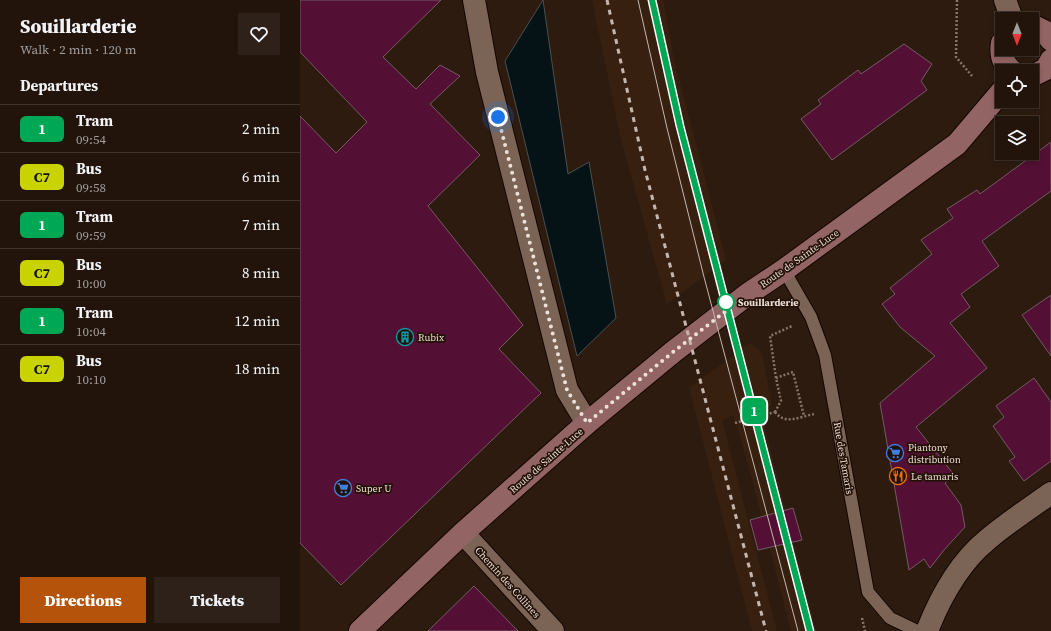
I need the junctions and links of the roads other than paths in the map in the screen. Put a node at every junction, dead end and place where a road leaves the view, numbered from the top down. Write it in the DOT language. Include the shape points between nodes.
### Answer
graph roads {
  1 [pos="474,0"];
  2 [pos="1005,0"];
  3 [pos="1009,12"];
  4 [pos="1039,28"];
  5 [pos="1051,40"];
  6 [pos="1051,60"];
  7 [pos="1039,72"];
  8 [pos="995,99"];
  9 [pos="784,270"];
  10 [pos="587,423"];
  11 [pos="1051,493"];
  12 [pos="464,532"];
  13 [pos="360,631"];
  14 [pos="553,631"];
  15 [pos="917,631"];
  16 [pos="927,631"];
  1 -- 10 [label="street" via="486,72 567,390"];
  2 -- 3 [label="street"];
  4 -- 5 [label="street"];
  6 -- 7 [label="street" via="1046,69"];
  8 -- 9 [label="street, Route de Sainte-Luce" via="957,144"];
  9 -- 10 [label="street, Route de Sainte-Luce" via="714,319"];
  9 -- 15 [label="lane, Rue des Tamaris" via="810,316 825,355 868,592 890,618"];
  10 -- 12 [label="street, Route de Sainte-Luce"];
  11 -- 16 [label="street" via="985,540 957,572"];
  12 -- 13 [label="street, Route de Sainte-Luce"];
  12 -- 14 [label="street, Chemin des Collines"];
}
